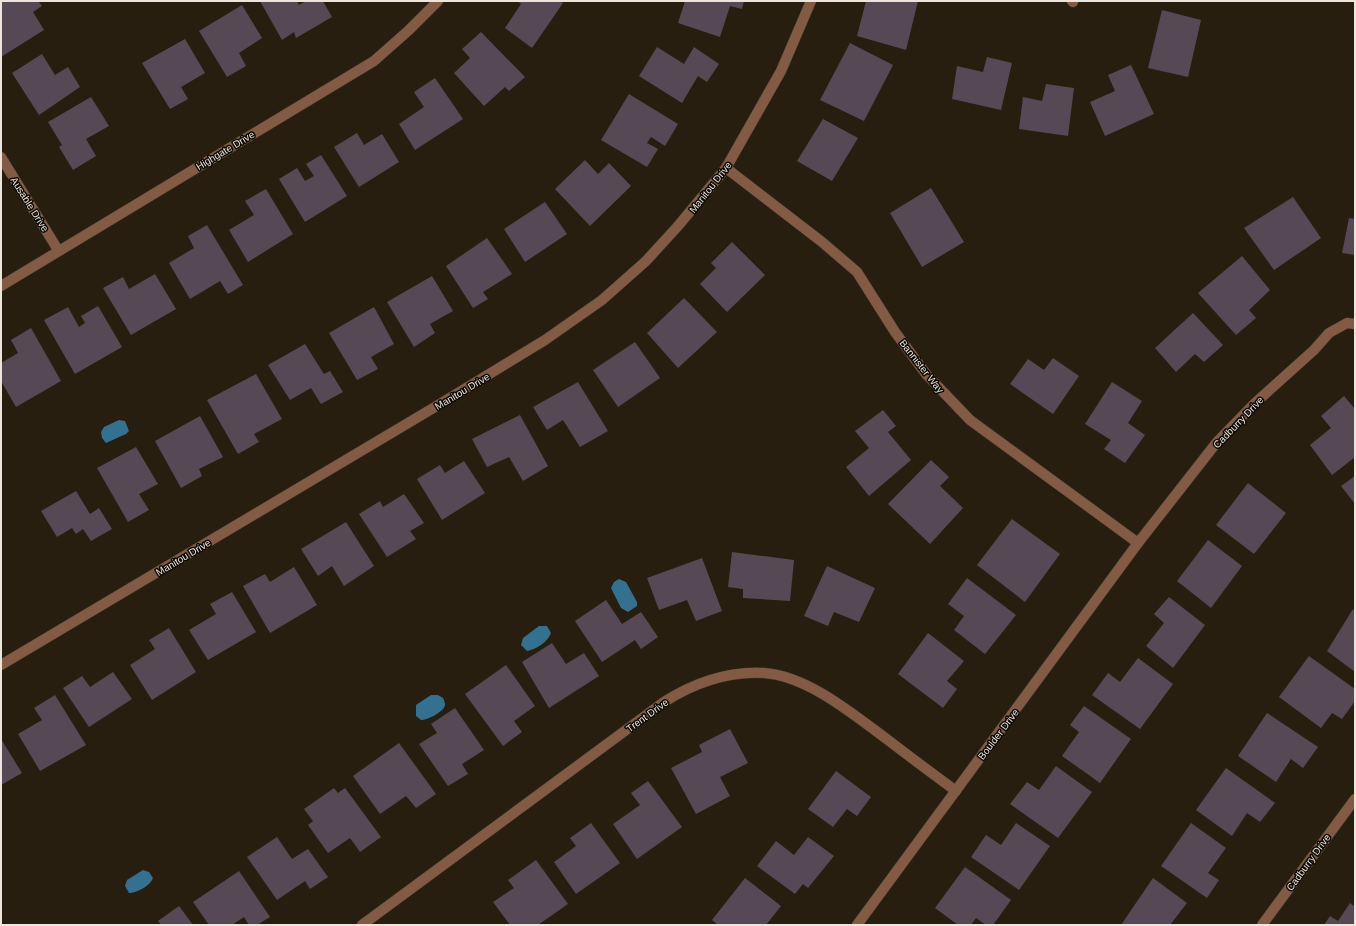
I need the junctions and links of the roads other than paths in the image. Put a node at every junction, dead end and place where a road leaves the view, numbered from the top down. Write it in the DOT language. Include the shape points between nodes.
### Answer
graph roads {
  1 [pos="438,1"];
  2 [pos="810,1"];
  3 [pos="1,157"];
  4 [pos="726,168"];
  5 [pos="58,250"];
  6 [pos="1,286"];
  7 [pos="1355,324"];
  8 [pos="1138,543"];
  9 [pos="1,665"];
  10 [pos="956,791"];
  11 [pos="1355,799"];
  12 [pos="362,925"];
  13 [pos="857,925"];
  14 [pos="1262,925"];
  1 -- 5 [label="street, Highgate Drive" via="374,61"];
  2 -- 4 [label="street, Manitou Drive" via="781,71"];
  3 -- 5 [label="street, Ausable Drive"];
  4 -- 8 [label="street, Bannister Way" via="857,272 926,374 970,420"];
  4 -- 9 [label="street, Manitou Drive" via="646,261 602,300 545,340"];
  5 -- 6 [label="street, Highgate Drive"];
  7 -- 8 [label="street, Cadburry Drive" via="1347,323 1329,333 1314,350 1254,404 1217,442"];
  8 -- 10 [label="street, Boulder Drive"];
  10 -- 12 [label="street, Trent Drive" via="861,720 798,682 765,673 733,675 704,681 684,689 664,702"];
  10 -- 13 [label="street, Boulder Drive"];
  11 -- 14 [label="street, Cadburry Drive"];
}
